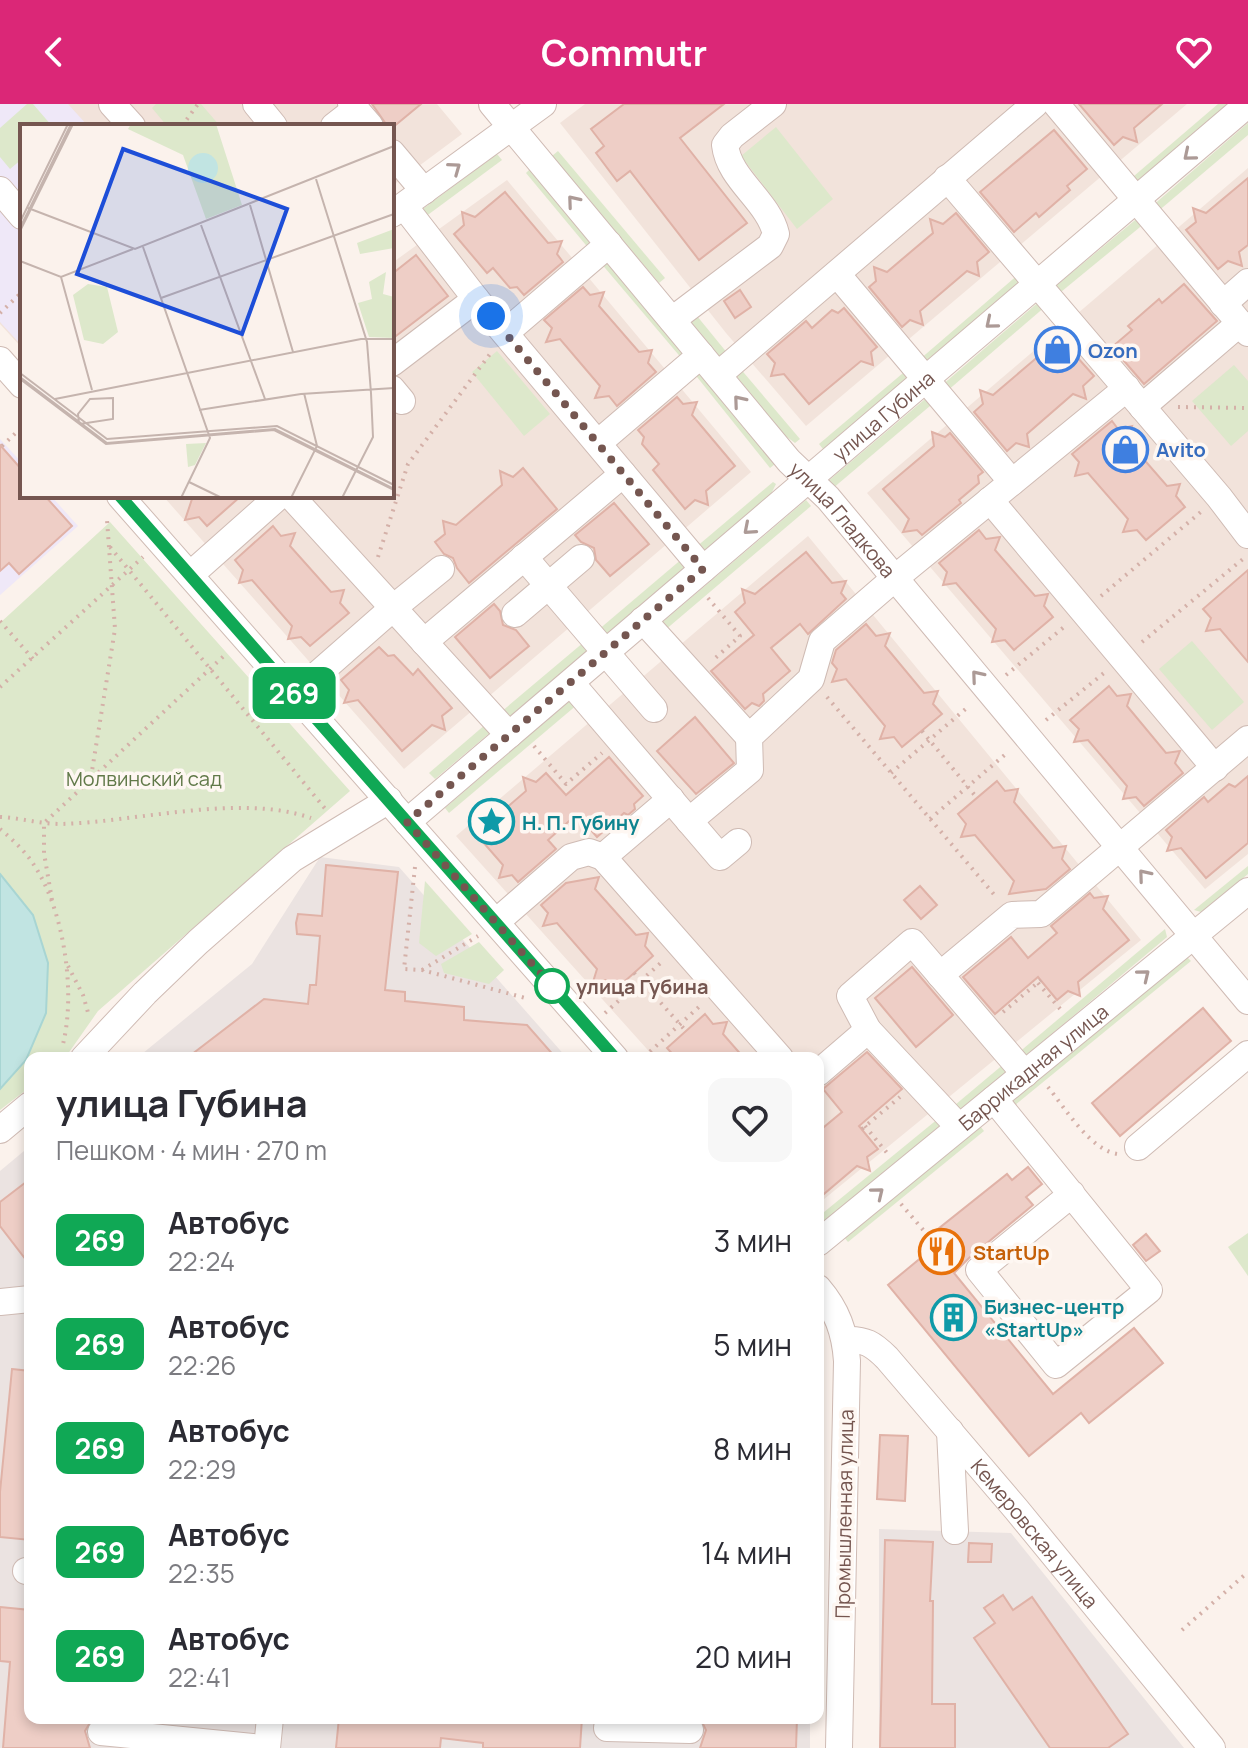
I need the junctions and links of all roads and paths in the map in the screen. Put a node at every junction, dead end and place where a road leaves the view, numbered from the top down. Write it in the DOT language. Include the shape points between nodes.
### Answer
graph roads {
  1 [pos="112,104"];
  2 [pos="198,104"];
  3 [pos="256,104"];
  4 [pos="492,104"];
  5 [pos="543,104"];
  6 [pos="773,104"];
  7 [pos="1035,104"];
  8 [pos="1056,104"];
  9 [pos="1248,104"];
  10 [pos="359,113"];
  11 [pos="187,119"];
  12 [pos="130,124"];
  13 [pos="183,124"];
  14 [pos="192,124"];
  15 [pos="272,124"];
  16 [pos="338,124"];
  17 [pos="511,127"];
  18 [pos="394,160"];
  19 [pos="947,178"];
  20 [pos="0,190"];
  21 [pos="1136,200"];
  22 [pos="407,204"];
  23 [pos="20,214"];
  24 [pos="609,244"];
  25 [pos="837,274"];
  26 [pos="1248,282"];
  27 [pos="1037,284"];
  28 [pos="20,294"];
  29 [pos="476,299"];
  30 [pos="0,313"];
  31 [pos="672,320"];
  32 [pos="1237,320"];
  33 [pos="505,333"];
  34 [pos="0,360"];
  35 [pos="394,361"];
  36 [pos="709,365"];
  37 [pos="925,379"];
  38 [pos="20,383"];
  39 [pos="1134,398"];
  40 [pos="1176,407"];
  41 [pos="1248,408"];
  42 [pos="20,429"];
  43 [pos="598,443"];
  44 [pos="2,446"];
  45 [pos="623,474"];
  46 [pos="808,479"];
  47 [pos="1012,482"];
  48 [pos="1219,497"];
  49 [pos="277,498"];
  50 [pos="293,498"];
  51 [pos="990,500"];
  52 [pos="113,502"];
  53 [pos="1248,535"];
  54 [pos="110,547"];
  55 [pos="146,553"];
  56 [pos="524,557"];
  57 [pos="581,558"];
  58 [pos="441,569"];
  59 [pos="703,569"];
  60 [pos="128,570"];
  61 [pos="190,575"];
  62 [pos="895,578"];
  63 [pos="369,582"];
  64 [pos="113,584"];
  65 [pos="549,586"];
  66 [pos="393,608"];
  67 [pos="1083,611"];
  68 [pos="515,614"];
  69 [pos="643,620"];
  70 [pos="0,621"];
  71 [pos="245,638"];
  72 [pos="424,642"];
  73 [pos="605,652"];
  74 [pos="33,659"];
  75 [pos="210,669"];
  76 [pos="811,679"];
  77 [pos="571,683"];
  78 [pos="0,687"];
  79 [pos="989,690"];
  80 [pos="295,694"];
  81 [pos="654,709"];
  82 [pos="922,731"];
  83 [pos="509,735"];
  84 [pos="1027,736"];
  85 [pos="749,737"];
  86 [pos="930,740"];
  87 [pos="1246,746"];
  88 [pos="1215,768"];
  89 [pos="891,773"];
  90 [pos="91,779"];
  91 [pos="968,786"];
  92 [pos="977,798"];
  93 [pos="671,799"];
  94 [pos="318,800"];
  95 [pos="389,800"];
  96 [pos="301,814"];
  97 [pos="0,817"];
  98 [pos="930,819"];
  99 [pos="689,821"];
  100 [pos="407,822"];
  101 [pos="44,823"];
  102 [pos="0,829"];
  103 [pos="738,842"];
  104 [pos="1120,847"];
  105 [pos="603,857"];
  106 [pos="415,860"];
  107 [pos="1248,891"];
  108 [pos="52,900"];
  109 [pos="1012,915"];
  110 [pos="488,928"];
  111 [pos="1193,936"];
  112 [pos="681,945"];
  113 [pos="67,964"];
  114 [pos="422,970"];
  115 [pos="634,973"];
  116 [pos="940,975"];
  117 [pos="641,981"];
  118 [pos="719,989"];
  119 [pos="1248,1001"];
  120 [pos="541,1002"];
  121 [pos="1061,1010"];
  122 [pos="605,1014"];
  123 [pos="680,1024"];
  124 [pos="985,1027"];
  125 [pos="868,1030"];
  126 [pos="686,1031"];
  127 [pos="81,1050"];
  128 [pos="609,1052"];
  129 [pos="649,1052"];
  130 [pos="775,1052"];
  131 [pos="1248,1054"];
  132 [pos="824,1068"];
  133 [pos="1035,1080"];
  134 [pos="918,1082"];
  135 [pos="994,1099"];
  136 [pos="24,1110"];
  137 [pos="959,1127"];
  138 [pos="0,1130"];
  139 [pos="1138,1147"];
  140 [pos="887,1153"];
  141 [pos="1072,1194"];
  142 [pos="901,1204"];
  143 [pos="824,1238"];
  144 [pos="936,1245"];
  145 [pos="824,1297"];
  146 [pos="24,1300"];
  147 [pos="0,1302"];
  148 [pos="846,1340"];
  149 [pos="950,1431"];
  150 [pos="955,1531"];
  151 [pos="1248,1572"];
  152 [pos="1182,1630"];
  153 [pos="269,1724"];
  154 [pos="690,1730"];
  155 [pos="607,1731"];
  156 [pos="101,1733"];
  157 [pos="264,1748"];
  158 [pos="839,1748"];
  159 [pos="1212,1748"];
  1 -- 12 [label="street"];
  2 -- 11 [label="path"];
  3 -- 15 [label="street"];
  4 -- 17 [label="street, улица Гладкова"];
  5 -- 17 [label="street"];
  6 -- 31 [label="street" via="725,145 727,159 773,219 776,234 770,246"];
  7 -- 19 [label="street"];
  8 -- 21 [label="street"];
  9 -- 21 [label="street, улица Губина, one-way"];
  10 -- 16 [label="street"];
  11 -- 13 [label="path"];
  11 -- 14 [label="path"];
  22 -- 17 [label="street, one-way"];
  24 -- 17 [label="street, улица Гладкова, one-way"];
  18 -- 22 [label="street"];
  19 -- 25 [label="street"];
  19 -- 27 [label="street"];
  20 -- 23 [label="street"];
  21 -- 27 [label="street, улица Губина"];
  21 -- 32 [label="street"];
  22 -- 29 [label="street"];
  24 -- 31 [label="street, улица Гладкова"];
  24 -- 33 [label="street"];
  25 -- 36 [label="street"];
  25 -- 37 [label="street"];
  26 -- 32 [label="street"];
  27 -- 37 [label="street, улица Губина, one-way"];
  27 -- 39 [label="street"];
  28 -- 30 [label="path"];
  29 -- 33 [label="street"];
  29 -- 35 [label="street"];
  31 -- 36 [label="street, улица Гладкова"];
  32 -- 39 [label="street"];
  33 -- 43 [label="street"];
  33 -- 63 [label="path" via="408,464"];
  34 -- 38 [label="street"];
  36 -- 43 [label="street"];
  46 -- 36 [label="street, улица Гладкова, one-way"];
  37 -- 46 [label="street, улица Губина"];
  37 -- 47 [label="street"];
  39 -- 47 [label="street"];
  39 -- 48 [label="street"];
  40 -- 41 [label="path"];
  42 -- 44 [label="path"];
  43 -- 45 [label="street"];
  45 -- 56 [label="street"];
  45 -- 59 [label="street"];
  46 -- 59 [label="street, улица Губина, one-way"];
  46 -- 62 [label="street, улица Гладкова"];
  47 -- 51 [label="street"];
  48 -- 53 [label="street"];
  48 -- 67 [label="path"];
  49 -- 61 [label="street"];
  50 -- 63 [label="street"];
  51 -- 62 [label="street"];
  51 -- 67 [label="street"];
  52 -- 54 [label="path"];
  52 -- 61 [label="street"];
  54 -- 60 [label="path"];
  54 -- 64 [label="path"];
  55 -- 60 [label="path"];
  56 -- 65 [label="street"];
  56 -- 72 [label="street"];
  57 -- 65 [label="street"];
  58 -- 66 [label="street"];
  59 -- 69 [label="street, улица Губина"];
  60 -- 64 [label="path"];
  60 -- 75 [label="path"];
  61 -- 71 [label="street"];
  62 -- 76 [label="street" via="822,641"];
  79 -- 62 [label="street, улица Гладкова, one-way"];
  63 -- 66 [label="street"];
  64 -- 74 [label="path"];
  64 -- 90 [label="path" via="115,629"];
  65 -- 68 [label="street"];
  65 -- 73 [label="street"];
  66 -- 72 [label="street"];
  66 -- 80 [label="street"];
  67 -- 79 [label="path"];
  67 -- 88 [label="street"];
  69 -- 73 [label="street, улица Губина"];
  69 -- 85 [label="street"];
  70 -- 74 [label="path"];
  71 -- 75 [label="path"];
  71 -- 80 [label="street"];
  72 -- 83 [label="street"];
  73 -- 77 [label="street, улица Губина"];
  73 -- 81 [label="street"];
  74 -- 78 [label="path"];
  75 -- 90 [label="path"];
  75 -- 94 [label="path"];
  76 -- 85 [label="street"];
  76 -- 89 [label="path"];
  77 -- 83 [label="street, улица Губина"];
  77 -- 93 [label="street"];
  79 -- 84 [label="street, улица Гладкова"];
  79 -- 86 [label="path"];
  80 -- 95 [label="street"];
  82 -- 86 [label="path"];
  83 -- 100 [label="street, улица Губина"];
  84 -- 91 [label="path"];
  84 -- 104 [label="street, улица Гладкова"];
  85 -- 99 [label="street" via="750,770"];
  86 -- 89 [label="path"];
  86 -- 91 [label="path"];
  87 -- 88 [label="street"];
  88 -- 104 [label="street"];
  89 -- 98 [label="path"];
  90 -- 101 [label="path"];
  91 -- 92 [label="path"];
  91 -- 98 [label="path"];
  93 -- 99 [label="street"];
  93 -- 105 [label="street"];
  95 -- 100 [label="street"];
  95 -- 127 [label="street" via="292,859"];
  96 -- 101 [label="path" via="240,808"];
  97 -- 101 [label="path"];
  98 -- 109 [label="path"];
  99 -- 103 [label="street" via="720,857"];
  100 -- 110 [label="street"];
  101 -- 108 [label="path"];
  102 -- 108 [label="path" via="34,865"];
  104 -- 109 [label="street" via="1041,914"];
  111 -- 104 [label="street, улица Гладкова, one-way"];
  105 -- 110 [label="street" via="589,852 571,857"];
  105 -- 112 [label="street"];
  106 -- 114 [label="path" via="404,969"];
  107 -- 111 [label="street, Баррикадная улица"];
  108 -- 113 [label="path"];
  109 -- 116 [label="street"];
  110 -- 114 [label="path"];
  110 -- 128 [label="street"];
  111 -- 119 [label="street, улица Гладкова"];
  133 -- 111 [label="street, Баррикадная улица, one-way"];
  112 -- 117 [label="path"];
  112 -- 118 [label="street"];
  113 -- 127 [label="path" via="83,995"];
  113 -- 127 [label="path" via="65,1035"];
  114 -- 120 [label="path"];
  115 -- 117 [label="path"];
  116 -- 124 [label="street"];
  116 -- 125 [label="street" via="912,942 850,996"];
  117 -- 122 [label="path"];
  117 -- 123 [label="path"];
  118 -- 123 [label="path"];
  118 -- 130 [label="street"];
  121 -- 124 [label="path" via="1039,982"];
  123 -- 126 [label="path"];
  123 -- 129 [label="path"];
  124 -- 133 [label="street"];
  125 -- 132 [label="street"];
  125 -- 134 [label="street"];
  131 -- 139 [label="street"];
  133 -- 135 [label="street, Баррикадная улица"];
  133 -- 139 [label="path" via="1107,1153 1129,1153"];
  134 -- 137 [label="street"];
  134 -- 140 [label="path" via="863,1128"];
  135 -- 137 [label="street, Баррикадная улица"];
  135 -- 141 [label="street"];
  136 -- 138 [label="street"];
  143 -- 137 [label="street, Баррикадная улица, one-way"];
  141 -- 141 [label="street" via="979,1270 1056,1365 1149,1290"];
  142 -- 144 [label="path"];
  145 -- 148 [label="street, Промышленная улица"];
  146 -- 147 [label="street"];
  148 -- 149 [label="street, Кемеровская улица" via="874,1345"];
  148 -- 158 [label="street, Промышленная улица"];
  149 -- 150 [label="street"];
  149 -- 159 [label="street, Кемеровская улица"];
  151 -- 152 [label="path"];
  153 -- 157 [label="street"];
  154 -- 155 [label="street"];
  156 -- 157 [label="street"];
}
